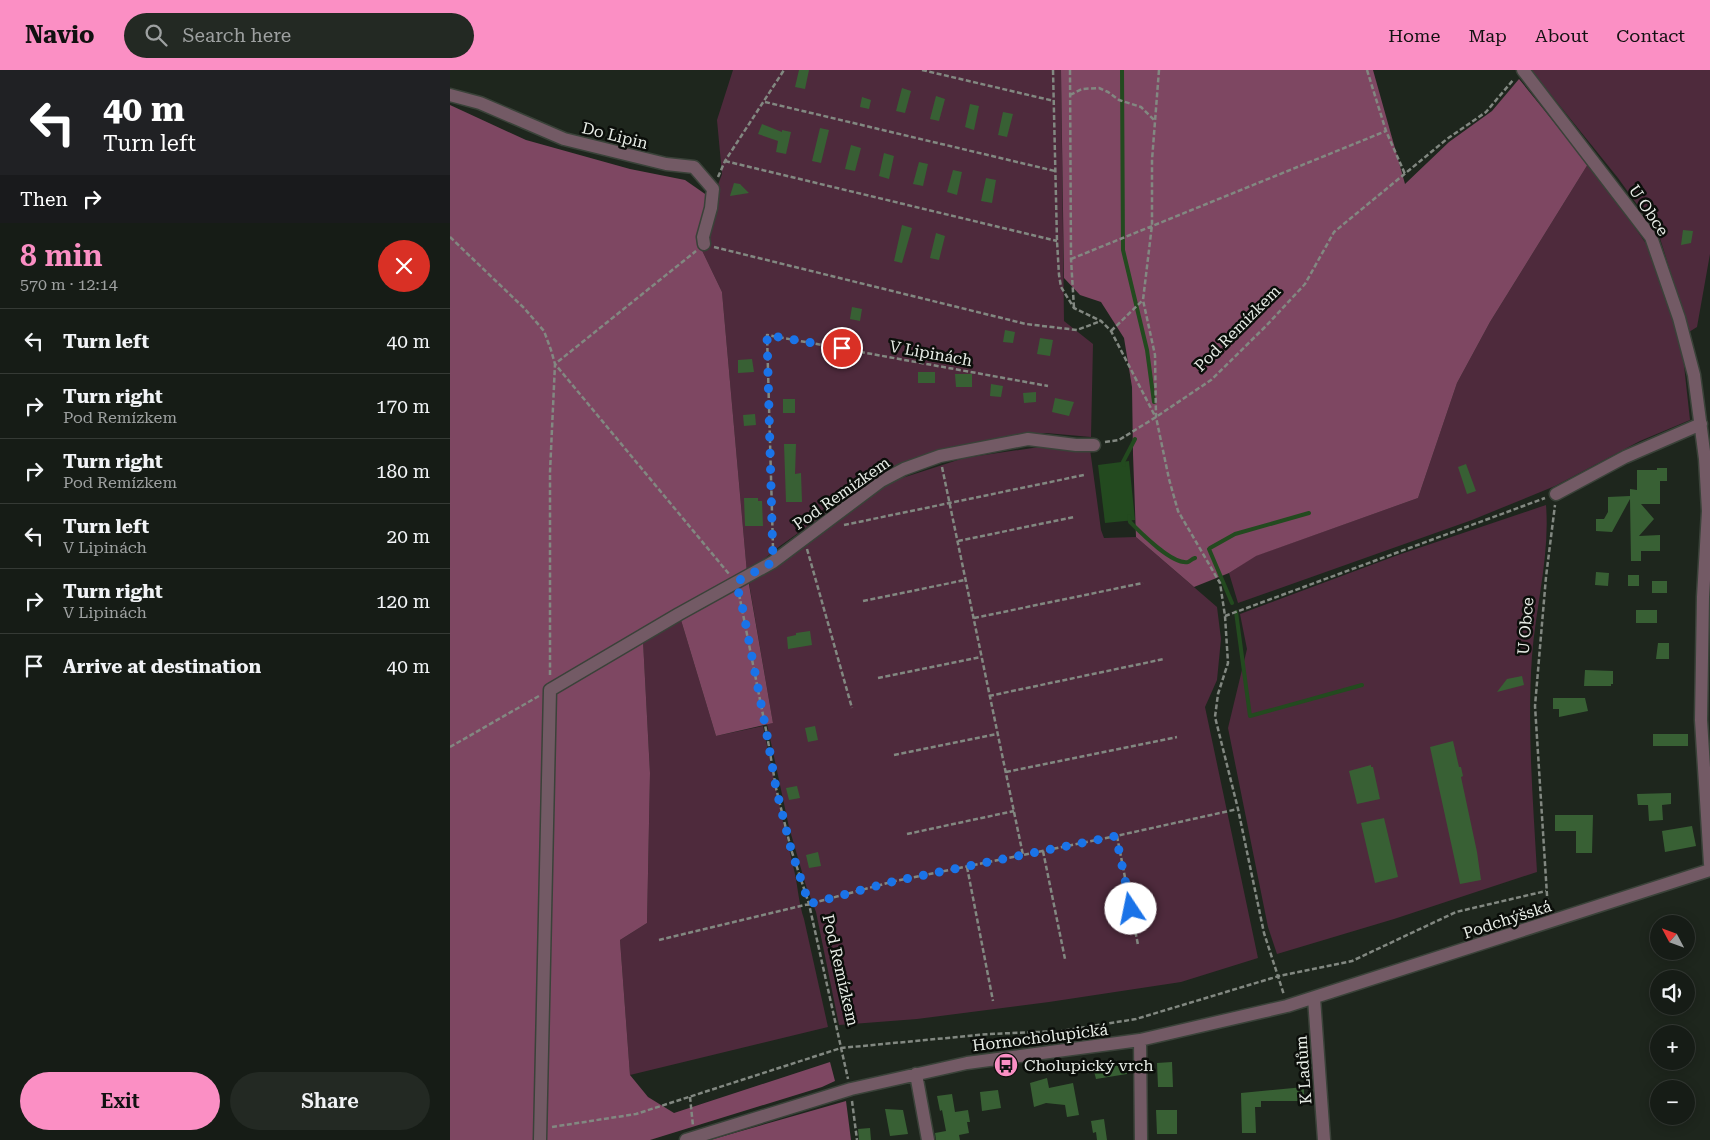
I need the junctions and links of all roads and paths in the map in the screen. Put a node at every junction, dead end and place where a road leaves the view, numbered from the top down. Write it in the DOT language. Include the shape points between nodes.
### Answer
graph roads {
  1 [pos="784,70"];
  2 [pos="922,70"];
  3 [pos="1053,70"];
  4 [pos="1070,70"];
  5 [pos="1159,70"];
  6 [pos="1367,70"];
  7 [pos="1519,74"];
  8 [pos="450,95"];
  9 [pos="1070,95"];
  10 [pos="1054,101"];
  11 [pos="765,102"];
  12 [pos="1155,121"];
  13 [pos="1386,130"];
  14 [pos="725,161"];
  15 [pos="1056,172"];
  16 [pos="1406,174"];
  17 [pos="716,183"];
  18 [pos="1152,225"];
  19 [pos="450,237"];
  20 [pos="1057,240"];
  21 [pos="704,244"];
  22 [pos="1071,259"];
  23 [pos="1143,300"];
  24 [pos="1074,308"];
  25 [pos="1101,321"];
  26 [pos="1111,331"];
  27 [pos="555,364"];
  28 [pos="1048,386"];
  29 [pos="1156,417"];
  30 [pos="1701,424"];
  31 [pos="1094,445"];
  32 [pos="940,456"];
  33 [pos="1084,475"];
  34 [pos="1556,494"];
  35 [pos="950,503"];
  36 [pos="1074,517"];
  37 [pos="844,525"];
  38 [pos="804,538"];
  39 [pos="958,541"];
  40 [pos="773,562"];
  41 [pos="965,580"];
  42 [pos="736,582"];
  43 [pos="1143,583"];
  44 [pos="863,601"];
  45 [pos="1225,616"];
  46 [pos="974,618"];
  47 [pos="982,657"];
  48 [pos="1164,659"];
  49 [pos="878,678"];
  50 [pos="550,690"];
  51 [pos="990,696"];
  52 [pos="852,708"];
  53 [pos="997,734"];
  54 [pos="1177,737"];
  55 [pos="450,747"];
  56 [pos="894,755"];
  57 [pos="1006,772"];
  58 [pos="1238,809"];
  59 [pos="1014,811"];
  60 [pos="907,834"];
  61 [pos="1116,836"];
  62 [pos="1043,851"];
  63 [pos="1023,855"];
  64 [pos="1710,864"];
  65 [pos="967,867"];
  66 [pos="1710,870"];
  67 [pos="1546,891"];
  68 [pos="809,904"];
  69 [pos="1549,923"];
  70 [pos="659,940"];
  71 [pos="1138,945"];
  72 [pos="1065,959"];
  73 [pos="1278,976"];
  74 [pos="1314,998"];
  75 [pos="994,1001"];
  76 [pos="1287,1006"];
  77 [pos="1140,1040"];
  78 [pos="841,1048"];
  79 [pos="916,1074"];
  80 [pos="850,1089"];
  81 [pos="690,1097"];
  82 [pos="540,1134"];
  83 [pos="690,1139"];
  84 [pos="857,1140"];
  85 [pos="928,1140"];
  86 [pos="1141,1140"];
  87 [pos="1324,1140"];
  1 -- 11 [label="path"];
  2 -- 10 [label="path"];
  3 -- 10 [label="path"];
  4 -- 9 [label="path"];
  5 -- 12 [label="path"];
  6 -- 13 [label="path"];
  7 -- 16 [label="path, Pod Remízkem" via="1486,112 1447,139"];
  7 -- 30 [label="street, U Obce" via="1650,237 1679,318 1694,375"];
  8 -- 21 [label="street, Do Lipin" via="480,103 564,139 666,164 694,166 713,189"];
  9 -- 12 [label="path" via="1099,88 1119,100 1141,107"];
  9 -- 22 [label="path"];
  10 -- 15 [label="path"];
  11 -- 14 [label="path"];
  11 -- 15 [label="path"];
  12 -- 18 [label="path"];
  13 -- 16 [label="path"];
  13 -- 18 [label="path"];
  14 -- 17 [label="path"];
  14 -- 20 [label="path"];
  15 -- 20 [label="path"];
  16 -- 29 [label="path, Pod Remízkem" via="1334,232 1305,284 1211,380"];
  18 -- 22 [label="path"];
  18 -- 23 [label="path"];
  19 -- 27 [label="path" via="544,331"];
  20 -- 24 [label="path" via="1061,287"];
  21 -- 25 [label="path" via="1026,324 1077,330"];
  21 -- 27 [label="path"];
  22 -- 24 [label="path"];
  23 -- 26 [label="path"];
  23 -- 29 [label="path" via="1154,354"];
  24 -- 25 [label="path"];
  25 -- 26 [label="path"];
  26 -- 29 [label="path"];
  27 -- 42 [label="path"];
  27 -- 50 [label="path" via="550,472"];
  28 -- 40 [label="path, V Lipinách" via="767,335"];
  29 -- 31 [label="path, Pod Remízkem" via="1119,440"];
  29 -- 45 [label="path" via="1178,511 1220,583"];
  30 -- 34 [label="street" via="1625,456"];
  30 -- 64 [label="street, U Obce" via="1708,511 1700,720"];
  31 -- 32 [label="street, Pod Remízkem" via="1028,439"];
  32 -- 35 [label="path"];
  32 -- 38 [label="street, Pod Remízkem" via="881,481"];
  33 -- 35 [label="path"];
  34 -- 45 [label="path"];
  34 -- 67 [label="path, U Obce" via="1535,706"];
  35 -- 37 [label="path"];
  35 -- 39 [label="path"];
  36 -- 39 [label="path"];
  38 -- 40 [label="street, Pod Remízkem"];
  38 -- 52 [label="path"];
  39 -- 41 [label="path"];
  40 -- 42 [label="street, Pod Remízkem"];
  41 -- 44 [label="path"];
  41 -- 46 [label="path"];
  42 -- 50 [label="street"];
  42 -- 68 [label="path, Pod Remízkem" via="776,788"];
  43 -- 46 [label="path"];
  45 -- 58 [label="path" via="1228,663 1218,694 1215,718"];
  46 -- 47 [label="path"];
  47 -- 49 [label="path"];
  47 -- 51 [label="path"];
  48 -- 51 [label="path"];
  50 -- 55 [label="path"];
  50 -- 82 [label="street"];
  51 -- 53 [label="path"];
  53 -- 56 [label="path"];
  53 -- 57 [label="path"];
  54 -- 57 [label="path"];
  57 -- 59 [label="path"];
  58 -- 61 [label="path"];
  58 -- 73 [label="path" via="1264,933"];
  59 -- 60 [label="path"];
  59 -- 63 [label="path"];
  61 -- 62 [label="path"];
  61 -- 71 [label="path"];
  62 -- 63 [label="path"];
  62 -- 72 [label="path"];
  63 -- 65 [label="path"];
  65 -- 68 [label="path" via="895,881"];
  65 -- 75 [label="path"];
  66 -- 69 [label="street, Podchýšská"];
  67 -- 69 [label="path, U Obce"];
  67 -- 73 [label="path" via="1456,912 1352,961"];
  68 -- 70 [label="path"];
  68 -- 78 [label="path, Pod Remízkem"];
  69 -- 74 [label="street, Podchýšská"];
  73 -- 76 [label="path"];
  73 -- 78 [label="path" via="1136,1020 1061,1031 989,1034"];
  74 -- 76 [label="street, Hornocholupická"];
  74 -- 87 [label="street, K Ladům"];
  76 -- 77 [label="street, Hornocholupická"];
  77 -- 79 [label="street, Hornocholupická" via="967,1063"];
  77 -- 86 [label="street"];
  78 -- 80 [label="path, Pod Remízkem"];
  78 -- 81 [label="path"];
  79 -- 80 [label="street, Hornocholupická"];
  79 -- 85 [label="street"];
  80 -- 83 [label="street, Hornocholupická"];
  80 -- 84 [label="path, Pod Remízkem"];
  81 -- 82 [label="path" via="636,1114"];
  81 -- 83 [label="path"];
}
